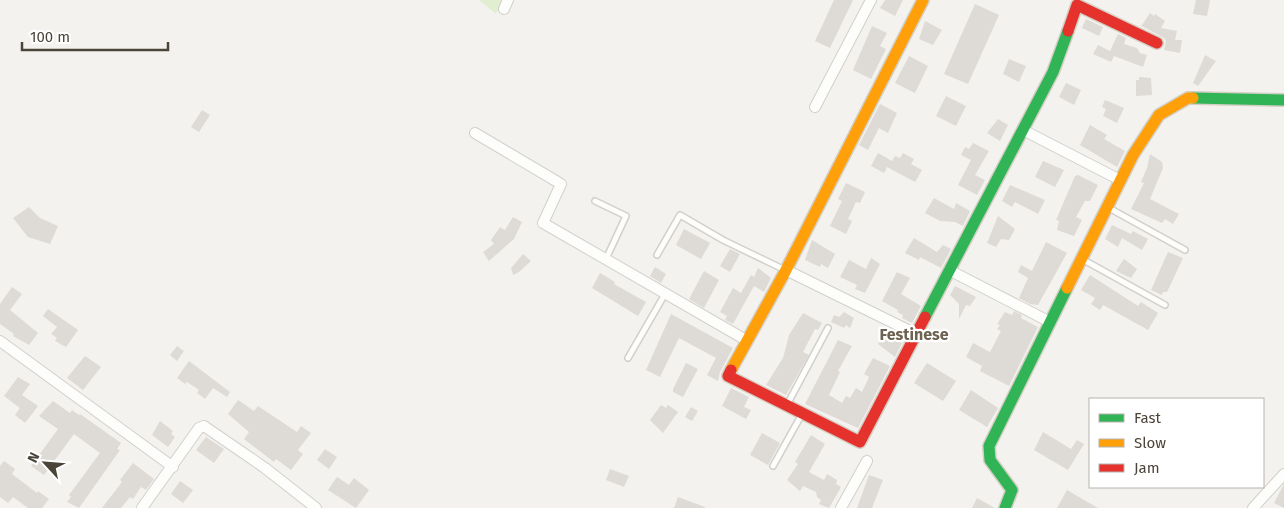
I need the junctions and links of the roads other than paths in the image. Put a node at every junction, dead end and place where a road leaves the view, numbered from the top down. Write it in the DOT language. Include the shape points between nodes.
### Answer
graph roads {
  1 [pos="871,0"];
  2 [pos="923,0"];
  3 [pos="1157,42"];
  4 [pos="1284,100"];
  5 [pos="815,108"];
  6 [pos="1023,130"];
  7 [pos="475,133"];
  8 [pos="1120,180"];
  9 [pos="595,201"];
  10 [pos="1107,207"];
  11 [pos="1185,250"];
  12 [pos="657,255"];
  13 [pos="1082,258"];
  14 [pos="606,259"];
  15 [pos="786,270"];
  16 [pos="949,270"];
  17 [pos="665,293"];
  18 [pos="1165,305"];
  19 [pos="1050,322"];
  20 [pos="828,328"];
  21 [pos="916,334"];
  22 [pos="746,340"];
  23 [pos="0,341"];
  24 [pos="628,358"];
  25 [pos="787,406"];
  26 [pos="802,413"];
  27 [pos="867,461"];
  28 [pos="774,466"];
  29 [pos="173,467"];
  30 [pos="1284,474"];
  31 [pos="142,508"];
  32 [pos="316,508"];
  33 [pos="842,508"];
  34 [pos="1005,508"];
  35 [pos="1253,508"];
  1 -- 5 [label="street"];
  2 -- 15 [label="street"];
  3 -- 6 [label="street" via="1077,5 1053,72"];
  4 -- 8 [label="street" via="1188,98 1159,115 1132,155"];
  6 -- 8 [label="street"];
  6 -- 16 [label="street"];
  7 -- 14 [label="street" via="561,184 543,223"];
  8 -- 10 [label="street"];
  9 -- 14 [label="lane" via="626,216"];
  10 -- 11 [label="lane"];
  10 -- 13 [label="street"];
  12 -- 15 [label="lane" via="680,215"];
  13 -- 18 [label="lane"];
  13 -- 19 [label="street"];
  14 -- 17 [label="street"];
  15 -- 21 [label="street"];
  15 -- 22 [label="street"];
  16 -- 19 [label="street"];
  16 -- 21 [label="street"];
  17 -- 22 [label="street"];
  17 -- 24 [label="lane"];
  19 -- 34 [label="street" via="989,446 990,460 1012,490"];
  20 -- 25 [label="lane"];
  21 -- 26 [label="street" via="860,442"];
  22 -- 25 [label="street" via="728,376"];
  23 -- 29 [label="street"];
  25 -- 26 [label="street"];
  26 -- 28 [label="lane"];
  27 -- 33 [label="street"];
  29 -- 31 [label="street"];
  29 -- 32 [label="street" via="204,426"];
  30 -- 35 [label="street"];
}
